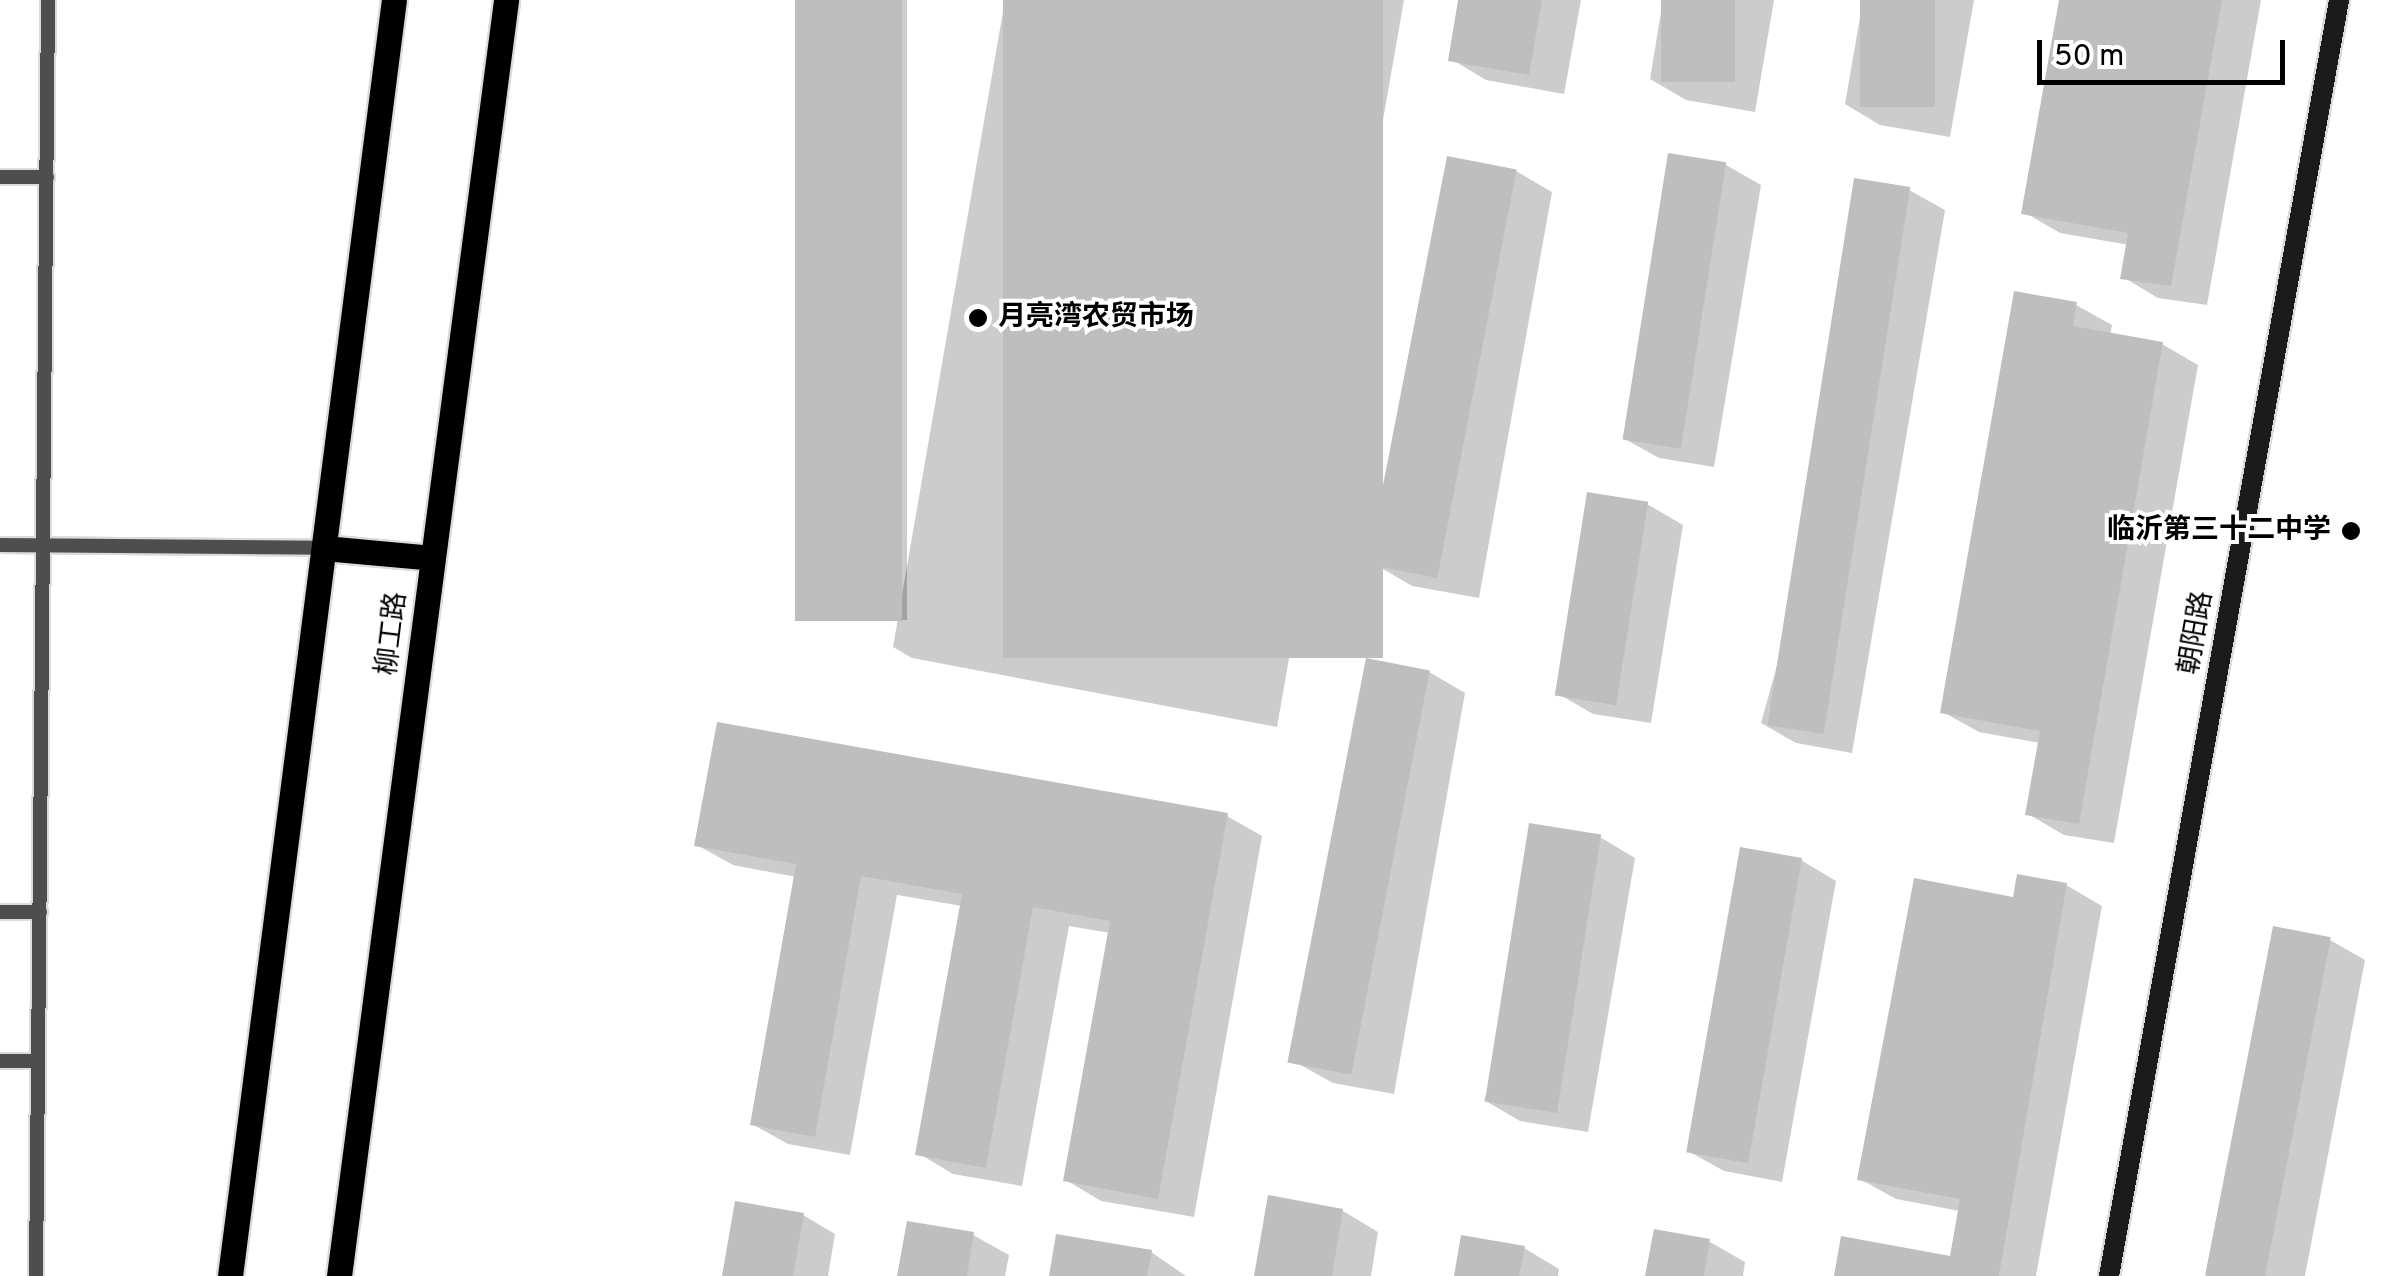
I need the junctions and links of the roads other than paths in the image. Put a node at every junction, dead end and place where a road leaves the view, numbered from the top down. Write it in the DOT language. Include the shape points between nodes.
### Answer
graph roads {
  1 [pos="48,0"];
  2 [pos="394,0"];
  3 [pos="506,0"];
  4 [pos="2339,0"];
  5 [pos="0,177"];
  6 [pos="46,177"];
  7 [pos="0,546"];
  8 [pos="43,546"];
  9 [pos="324,548"];
  10 [pos="433,558"];
  11 [pos="0,912"];
  12 [pos="40,912"];
  13 [pos="38,1060"];
  14 [pos="0,1061"];
  15 [pos="36,1276"];
  16 [pos="230,1276"];
  17 [pos="340,1276"];
  18 [pos="2109,1276"];
  1 -- 6 [label="lane"];
  2 -- 9 [label="main road"];
  3 -- 10 [label="main road, 柳工路"];
  4 -- 18 [label="street, 朝阳路"];
  5 -- 6 [label="lane"];
  6 -- 8 [label="lane"];
  7 -- 8 [label="lane"];
  8 -- 9 [label="lane"];
  8 -- 12 [label="lane"];
  9 -- 10 [label="main road"];
  9 -- 16 [label="main road"];
  10 -- 17 [label="main road, 柳工路"];
  11 -- 12 [label="lane"];
  12 -- 13 [label="lane"];
  13 -- 14 [label="lane"];
  13 -- 15 [label="lane"];
}
